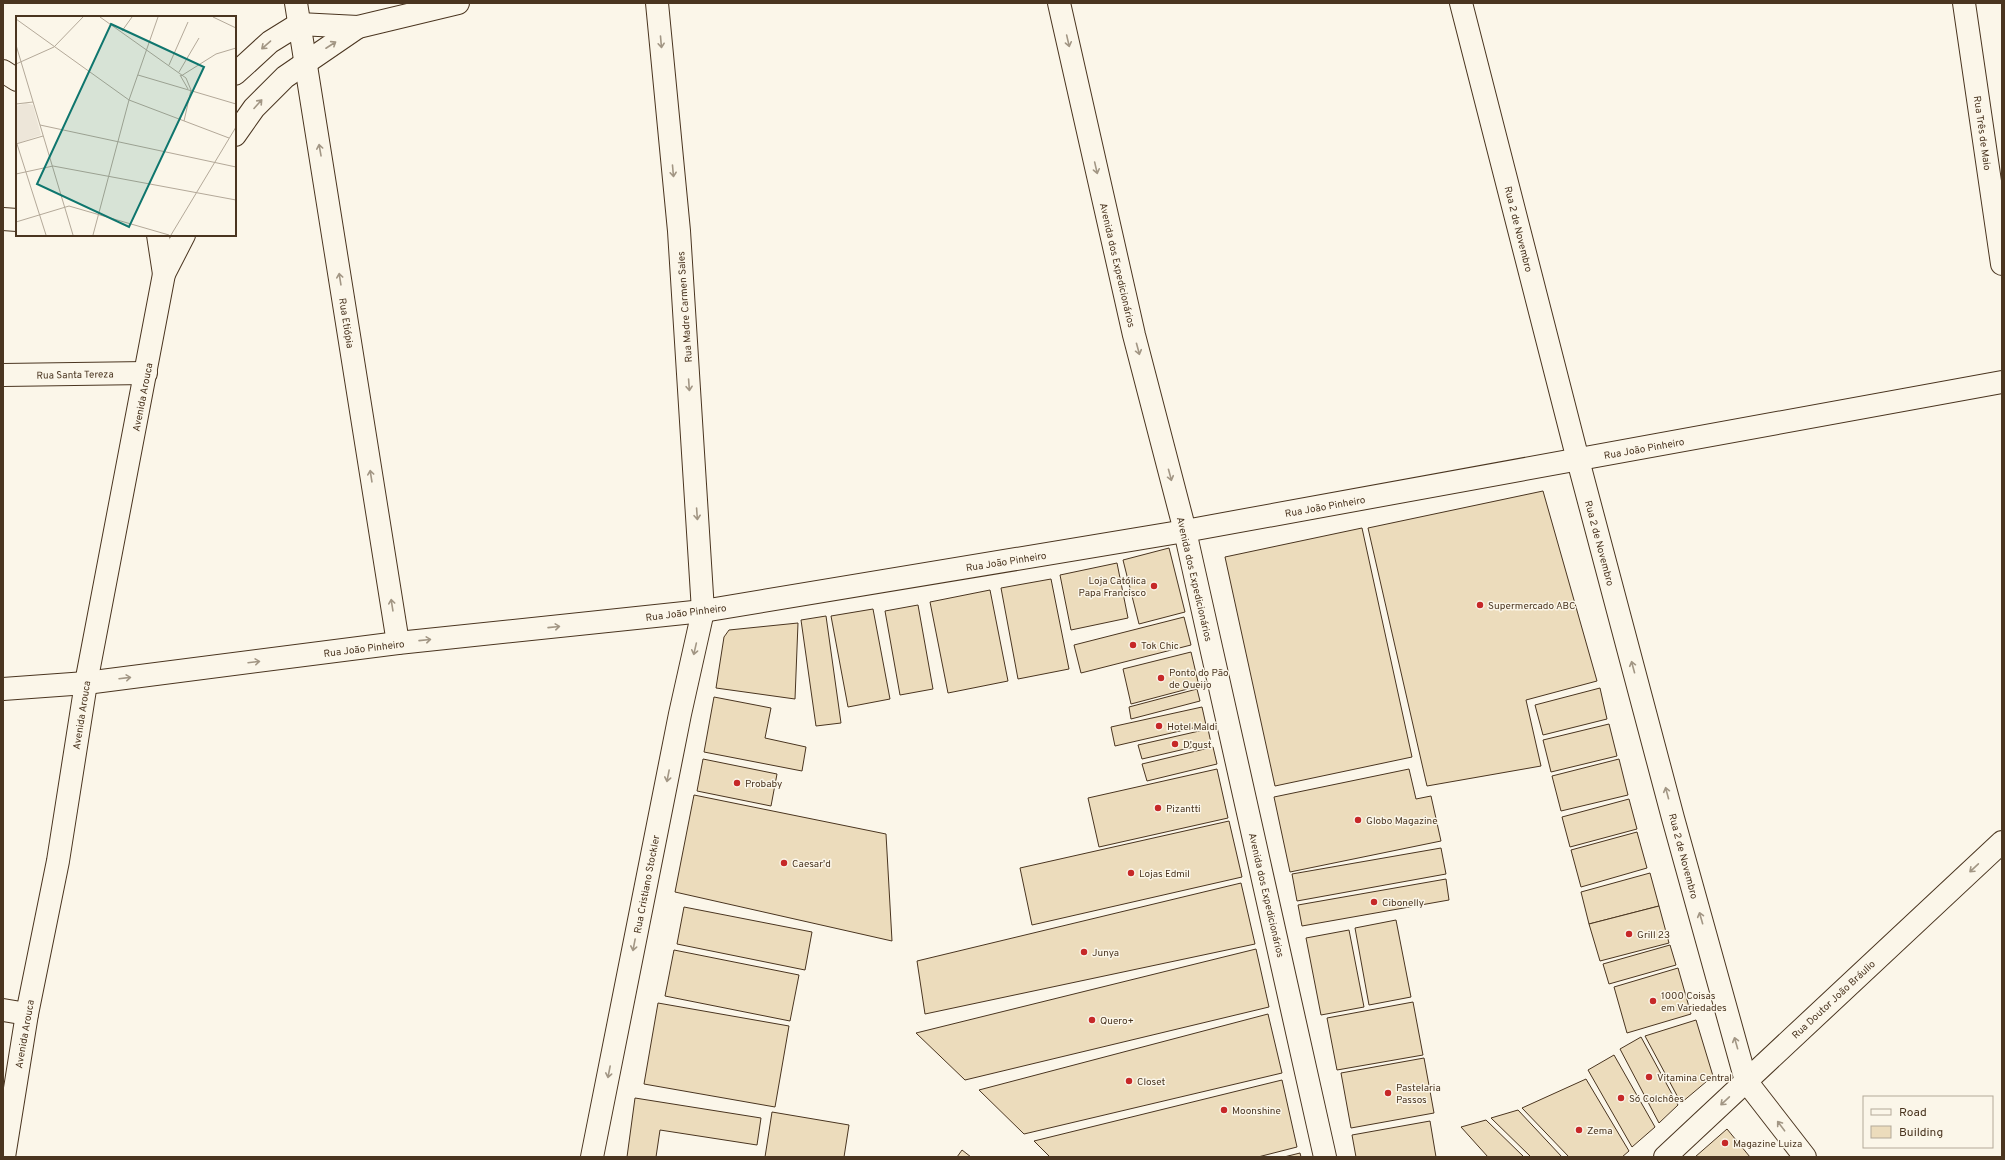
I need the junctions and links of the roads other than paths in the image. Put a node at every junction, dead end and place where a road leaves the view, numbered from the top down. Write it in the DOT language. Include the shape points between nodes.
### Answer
graph roads {
  1 [pos="458,3"];
  2 [pos="657,3"];
  3 [pos="1059,3"];
  4 [pos="1461,3"];
  5 [pos="1964,3"];
  6 [pos="297,13"];
  7 [pos="358,27"];
  8 [pos="305,62"];
  9 [pos="3,71"];
  10 [pos="236,73"];
  11 [pos="16,79"];
  12 [pos="236,134"];
  13 [pos="3,219"];
  14 [pos="16,220"];
  15 [pos="158,236"];
  16 [pos="184,236"];
  17 [pos="2002,264"];
  18 [pos="164,274"];
  19 [pos="146,373"];
  20 [pos="3,375"];
  21 [pos="2002,382"];
  22 [pos="1578,460"];
  23 [pos="1185,531"];
  24 [pos="703,611"];
  25 [pos="398,643"];
  26 [pos="86,683"];
  27 [pos="3,689"];
  28 [pos="2002,842"];
  29 [pos="3,1010"];
  30 [pos="27,1014"];
  31 [pos="1746,1081"];
  32 [pos="4,1157"];
  33 [pos="592,1157"];
  34 [pos="1325,1157"];
  35 [pos="1665,1157"];
  36 [pos="1805,1157"];
  1 -- 7 [label="street"];
  2 -- 24 [label="street, Rua Madre Carmen Sales, one-way" via="679,231"];
  3 -- 23 [label="street, Avenida dos Expedicionários, one-way" via="1134,335"];
  4 -- 22 [label="street, Rua 2 de Novembro"];
  5 -- 17 [label="street, Rua Três de Maio"];
  6 -- 7 [label="street"];
  6 -- 8 [label="street, Rua Etiópia"];
  6 -- 10 [label="street, one-way"];
  8 -- 7 [label="street, one-way"];
  12 -- 8 [label="street, one-way" via="254,108 272,89"];
  25 -- 8 [label="street, Rua Etiópia, one-way"];
  9 -- 11 [label="street"];
  13 -- 14 [label="street"];
  15 -- 18 [label="street, Avenida Arouca"];
  16 -- 18 [label="street, Avenida Arouca"];
  18 -- 19 [label="street, Avenida Arouca"];
  19 -- 20 [label="street, Rua Santa Tereza"];
  19 -- 26 [label="street, Avenida Arouca"];
  21 -- 22 [label="street, Rua João Pinheiro"];
  22 -- 23 [label="street, Rua João Pinheiro"];
  31 -- 22 [label="street, Rua 2 de Novembro, one-way"];
  23 -- 24 [label="street, Rua João Pinheiro"];
  23 -- 34 [label="street, Avenida dos Expedicionários"];
  25 -- 24 [label="street, Rua João Pinheiro, one-way"];
  24 -- 33 [label="street, Rua Cristiano Stockler, one-way" via="680,714"];
  26 -- 25 [label="street, Rua João Pinheiro, one-way"];
  26 -- 27 [label="street, Rua João Pinheiro"];
  26 -- 30 [label="street, Avenida Arouca" via="58,861"];
  28 -- 31 [label="street, Rua Doutor João Bráulio, one-way"];
  29 -- 30 [label="street"];
  30 -- 32 [label="street, Avenida Arouca"];
  31 -- 35 [label="street, Rua Doutor João Bráulio, one-way"];
  36 -- 31 [label="street, one-way"];
}
